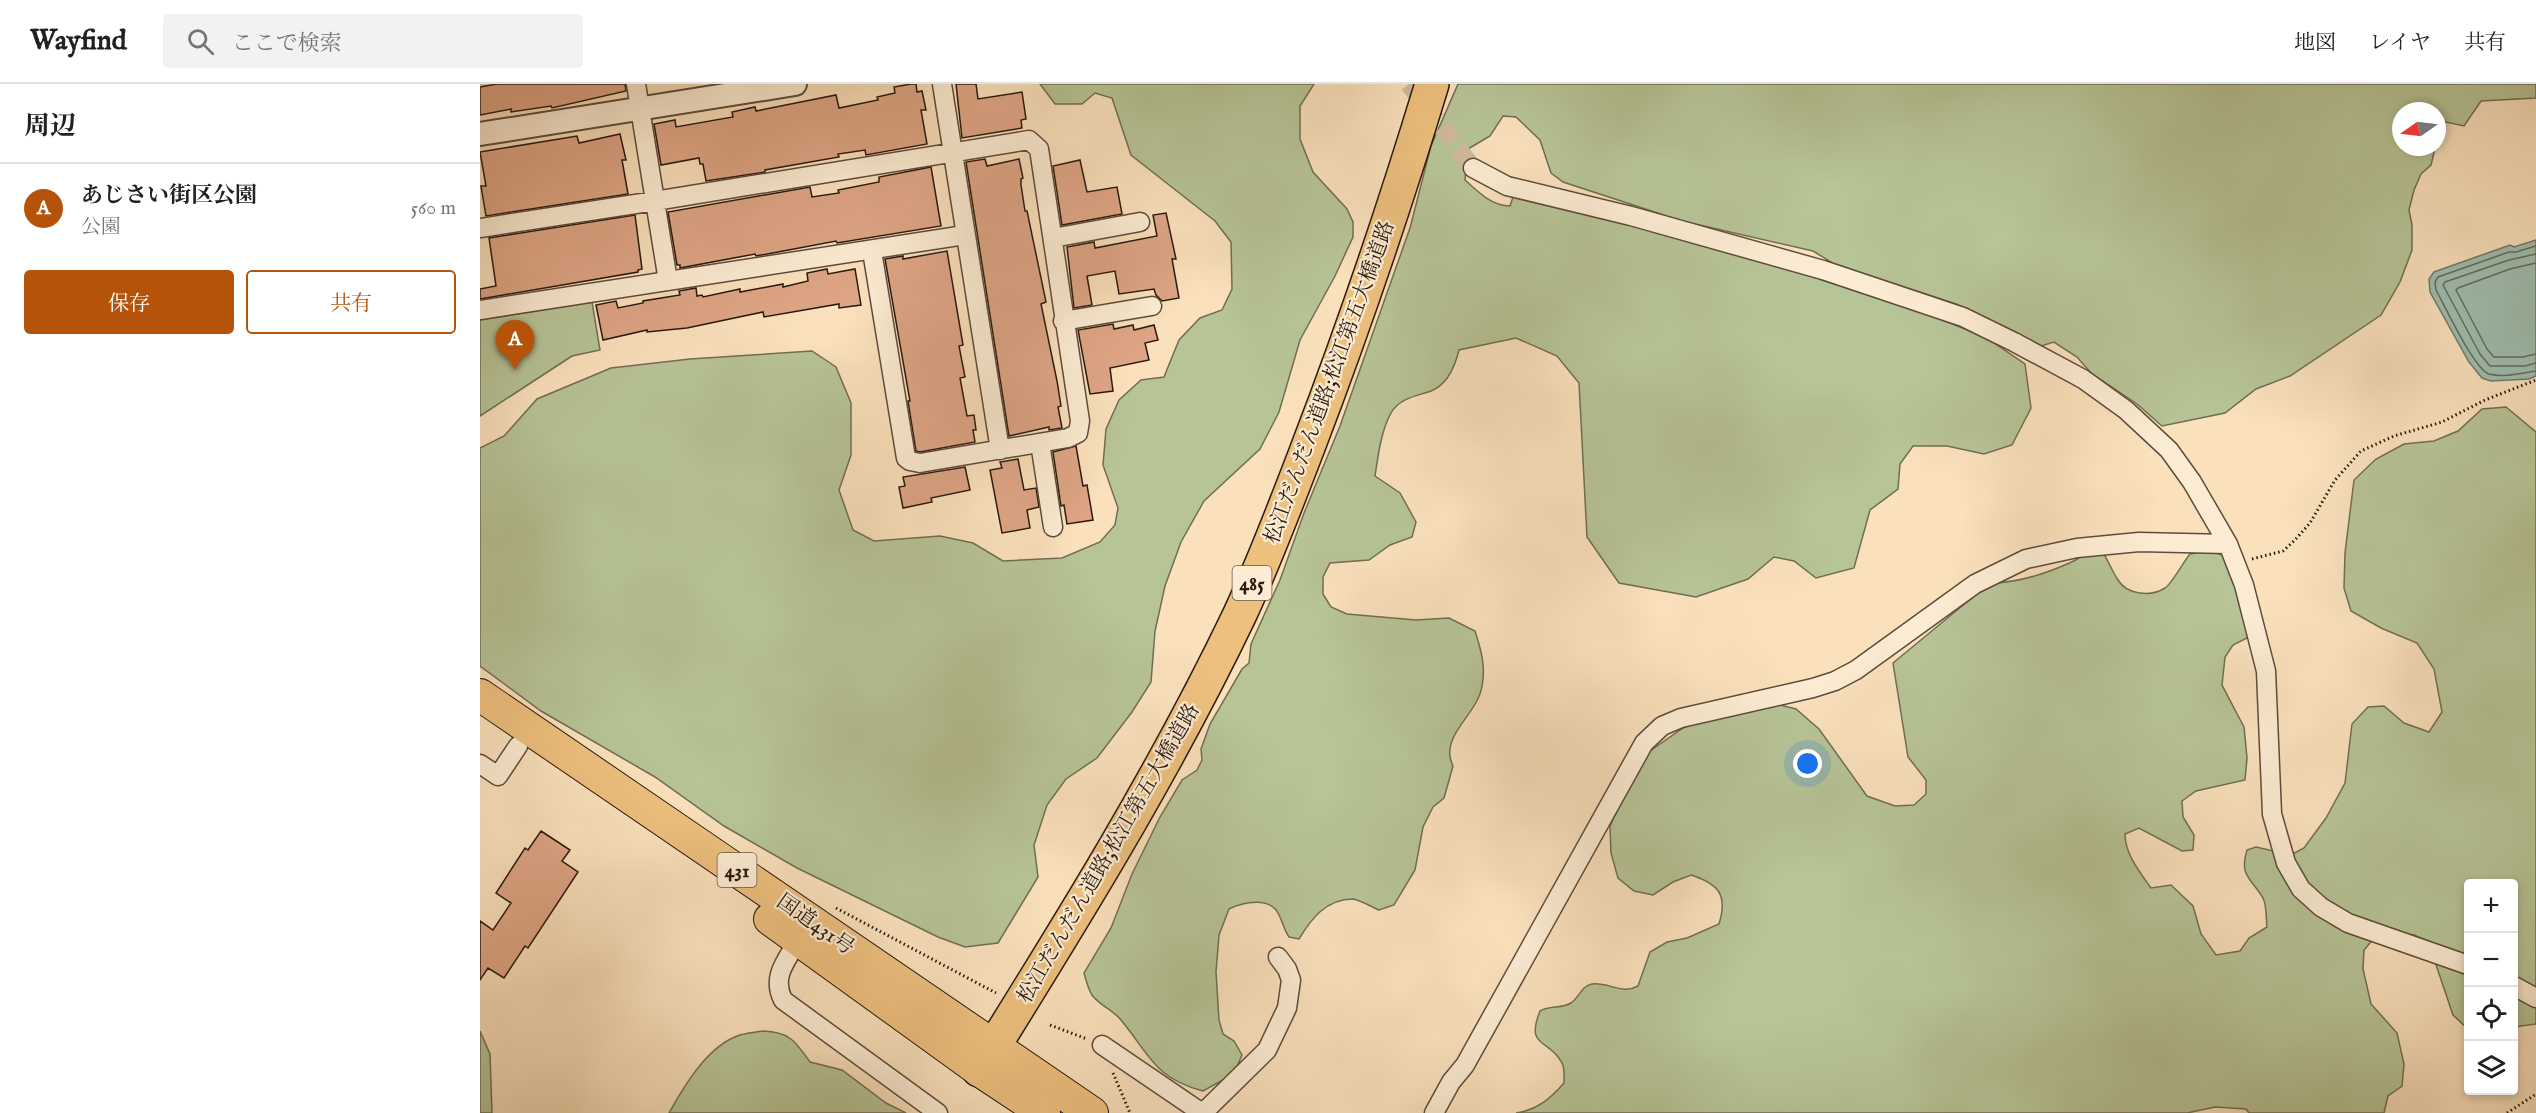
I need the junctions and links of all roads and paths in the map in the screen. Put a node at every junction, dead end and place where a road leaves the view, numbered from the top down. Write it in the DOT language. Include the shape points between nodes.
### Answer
graph roads {
  1 [pos="636,84"];
  2 [pos="795,84"];
  3 [pos="942,84"];
  4 [pos="1432,84"];
  5 [pos="640,109"];
  6 [pos="480,134"];
  7 [pos="952,152"];
  8 [pos="1473,168"];
  9 [pos="655,201"];
  10 [pos="1140,222"];
  11 [pos="480,228"];
  12 [pos="966,235"];
  13 [pos="1053,238"];
  14 [pos="872,251"];
  15 [pos="668,281"];
  16 [pos="1152,306"];
  17 [pos="480,310"];
  18 [pos="1064,321"];
  19 [pos="2536,380"];
  20 [pos="1040,443"];
  21 [pos="1000,450"];
  22 [pos="1053,527"];
  23 [pos="2228,544"];
  24 [pos="480,694"];
  25 [pos="480,720"];
  26 [pos="518,746"];
  27 [pos="480,764"];
  28 [pos="831,906"];
  29 [pos="799,939"];
  30 [pos="1278,957"];
  31 [pos="2464,963"];
  32 [pos="2516,987"];
  33 [pos="996,993"];
  34 [pos="2536,998"];
  35 [pos="1102,1045"];
  36 [pos="987,1058"];
  37 [pos="2536,1094"];
  38 [pos="1204,1111"];
  39 [pos="938,1113"];
  40 [pos="1044,1113"];
  41 [pos="1092,1113"];
  42 [pos="1434,1113"];
  43 [pos="2507,1113"];
  1 -- 5 [label="street"];
  2 -- 5 [label="street"];
  3 -- 7 [label="street"];
  4 -- 36 [label="highway, 松江だんだん道路;松江第五大橋道路 / 485" via="1341,362 1241,611 1139,808"];
  5 -- 6 [label="street"];
  5 -- 9 [label="street"];
  7 -- 9 [label="street"];
  7 -- 12 [label="street"];
  7 -- 13 [label="street" via="1029,140 1039,149"];
  8 -- 23 [label="street" via="1507,186 1823,270 1963,317 2014,342 2083,379 2126,410 2169,450"];
  9 -- 11 [label="street"];
  9 -- 15 [label="street"];
  10 -- 13 [label="street"];
  12 -- 14 [label="street"];
  12 -- 21 [label="street"];
  13 -- 18 [label="street"];
  14 -- 15 [label="street"];
  14 -- 21 [label="street" via="906,458 920,464"];
  15 -- 17 [label="street"];
  16 -- 18 [label="street"];
  18 -- 20 [label="street" via="1080,428 1074,436"];
  19 -- 23 [label="path" via="2442,422 2361,451 2335,480 2310,523 2283,551 2251,559"];
  20 -- 21 [label="street"];
  20 -- 22 [label="street"];
  23 -- 31 [label="street" via="2244,585 2266,671 2272,814 2286,864 2301,889 2348,923"];
  23 -- 42 [label="street" via="2139,542 2077,548 2026,559 1975,584 1835,681 1699,713 1662,726 1644,743 1624,776 1465,1065"];
  24 -- 36 [label="highway, 国道431号 / 431"];
  25 -- 26 [label="highway, 国道431号 / 431"];
  26 -- 27 [label="street" via="498,776"];
  26 -- 29 [label="highway, 国道431号 / 431"];
  28 -- 33 [label="path"];
  29 -- 36 [label="highway, 国道431号 / 431"];
  29 -- 39 [label="street" via="779,972 778,991 783,1000"];
  30 -- 38 [label="street" via="1291,980 1287,1008 1267,1050"];
  32 -- 34 [label="street"];
  35 -- 38 [label="street"];
  36 -- 40 [label="highway, 国道431号 / 431"];
  36 -- 41 [label="highway, 国道431号 / 431"];
  37 -- 43 [label="path"];
}
